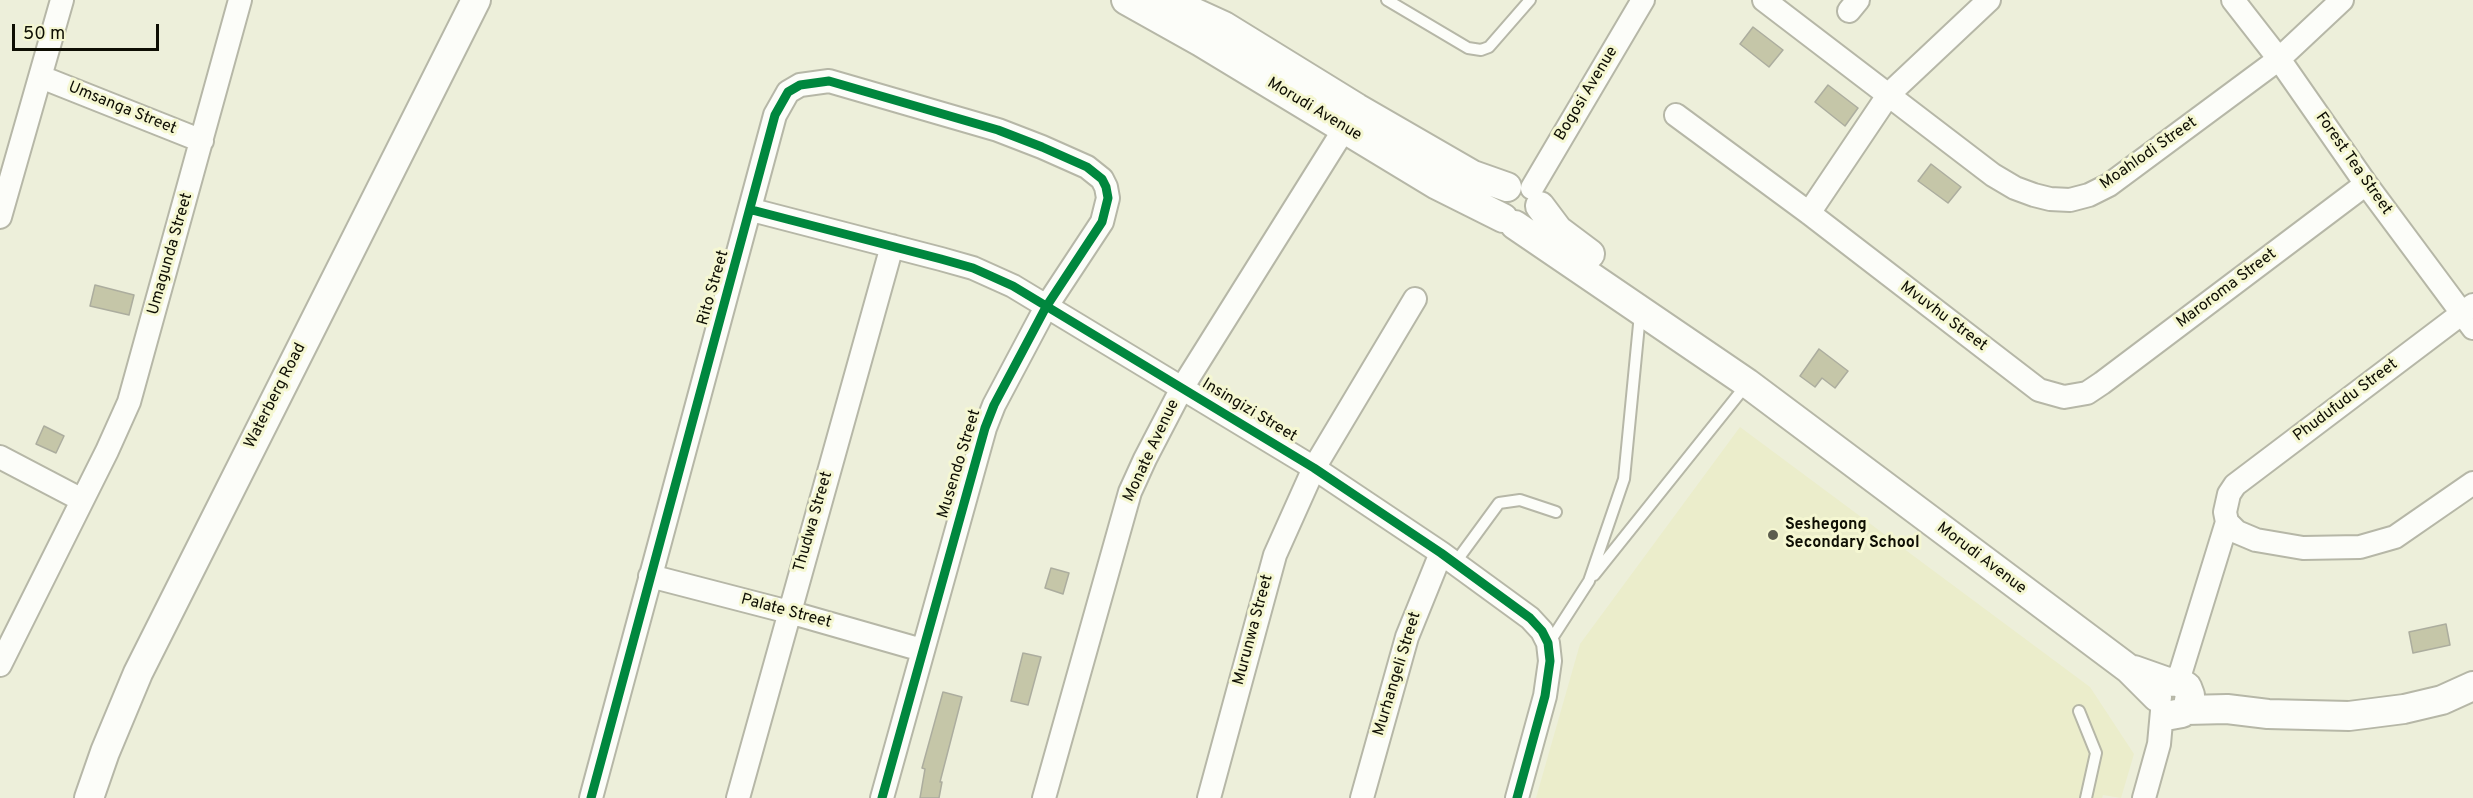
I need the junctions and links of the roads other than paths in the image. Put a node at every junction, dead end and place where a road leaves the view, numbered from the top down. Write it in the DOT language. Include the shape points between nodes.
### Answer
graph roads {
  1 [pos="62,0"];
  2 [pos="240,0"];
  3 [pos="477,0"];
  4 [pos="1126,0"];
  5 [pos="1167,0"];
  6 [pos="1387,0"];
  7 [pos="1530,0"];
  8 [pos="1643,0"];
  9 [pos="1764,0"];
  10 [pos="1989,0"];
  11 [pos="2233,0"];
  12 [pos="2342,0"];
  13 [pos="2279,59"];
  14 [pos="41,77"];
  15 [pos="1889,94"];
  16 [pos="1676,115"];
  17 [pos="1351,119"];
  18 [pos="202,141"];
  19 [pos="1087,167"];
  20 [pos="2366,184"];
  21 [pos="1526,194"];
  22 [pos="752,210"];
  23 [pos="1809,213"];
  24 [pos="0,217"];
  25 [pos="1509,222"];
  26 [pos="892,246"];
  27 [pos="1415,299"];
  28 [pos="1046,308"];
  29 [pos="1640,311"];
  30 [pos="2469,316"];
  31 [pos="1747,383"];
  32 [pos="1182,388"];
  33 [pos="2087,393"];
  34 [pos="0,457"];
  35 [pos="1314,468"];
  36 [pos="2473,483"];
  37 [pos="82,500"];
  38 [pos="1556,512"];
  39 [pos="2226,512"];
  40 [pos="1448,558"];
  41 [pos="650,576"];
  42 [pos="1590,581"];
  43 [pos="789,612"];
  44 [pos="1548,643"];
  45 [pos="922,650"];
  46 [pos="0,665"];
  47 [pos="2473,686"];
  48 [pos="2174,698"];
  49 [pos="2079,711"];
  50 [pos="89,798"];
  51 [pos="591,798"];
  52 [pos="738,798"];
  53 [pos="882,798"];
  54 [pos="1044,798"];
  55 [pos="1209,798"];
  56 [pos="1362,798"];
  57 [pos="1517,798"];
  58 [pos="2086,798"];
  59 [pos="2144,798"];
  1 -- 14 [label="street"];
  2 -- 18 [label="street, Umagunda Street"];
  3 -- 50 [label="street, Waterberg Road" via="143,663"];
  4 -- 17 [label="street, Morudi Avenue"];
  5 -- 17 [label="street, Morudi Avenue" via="1224,26"];
  6 -- 7 [label="lane" via="1468,48 1481,50 1489,47"];
  8 -- 21 [label="street, Bogosi Avenue"];
  9 -- 15 [label="street, Moahlodi Street"];
  10 -- 15 [label="street"];
  11 -- 13 [label="street, Forest Tea Street"];
  12 -- 13 [label="street, Moahlodi Street"];
  13 -- 15 [label="street, Moahlodi Street" via="2109,185 2070,200 2050,199 2015,188"];
  13 -- 20 [label="street, Forest Tea Street"];
  14 -- 18 [label="street, Umsanga Street"];
  14 -- 24 [label="street"];
  15 -- 23 [label="street"];
  16 -- 23 [label="street, Mvuvhu Street"];
  17 -- 21 [label="street, Morudi Avenue" via="1473,175"];
  17 -- 25 [label="street, Morudi Avenue" via="1437,185"];
  17 -- 32 [label="street, Monate Avenue"];
  18 -- 37 [label="street, Umagunda Street" via="129,402"];
  19 -- 22 [label="street, Rito Street" via="998,130 829,81 814,82 788,92 781,102"];
  19 -- 28 [label="street, Musendo Street" via="1106,187 1108,198 1102,222"];
  20 -- 30 [label="street, Forest Tea Street"];
  20 -- 33 [label="street, Maroroma Street"];
  21 -- 25 [label="street" via="1535,218 1529,222"];
  21 -- 25 [label="street" via="1502,192 1498,205"];
  21 -- 31 [label="street, Morudi Avenue" via="1566,237 1643,293"];
  22 -- 26 [label="street, Insingizi Street"];
  22 -- 41 [label="street, Rito Street"];
  23 -- 33 [label="street, Mvuvhu Street" via="2039,390 2064,397"];
  25 -- 29 [label="street, Morudi Avenue"];
  26 -- 28 [label="street, Insingizi Street" via="973,268 1013,286"];
  26 -- 43 [label="street, Thudwa Street"];
  27 -- 35 [label="street, Murunwa Street"];
  28 -- 32 [label="street, Insingizi Street"];
  28 -- 45 [label="street, Musendo Street" via="985,428"];
  29 -- 31 [label="street, Morudi Avenue"];
  29 -- 42 [label="lane" via="1624,478"];
  30 -- 39 [label="street, Phudufudu Street" via="2235,485"];
  31 -- 42 [label="lane"];
  31 -- 48 [label="street, Morudi Avenue" via="2129,669"];
  32 -- 35 [label="street, Insingizi Street"];
  32 -- 54 [label="street, Monate Avenue" via="1130,492"];
  34 -- 37 [label="street"];
  35 -- 40 [label="street, Insingizi Street"];
  35 -- 55 [label="street, Murunwa Street" via="1275,555"];
  36 -- 39 [label="street" via="2395,537 2360,548 2303,549 2256,540 2237,531"];
  37 -- 46 [label="street, Umagunda Street"];
  38 -- 40 [label="lane" via="1520,500 1498,503"];
  39 -- 48 [label="street, Phudufudu Street"];
  40 -- 44 [label="street, Insingizi Street" via="1530,618"];
  40 -- 56 [label="street, Murhangeli Street" via="1407,637"];
  41 -- 43 [label="street, Palate Street"];
  41 -- 51 [label="street, Rito Street"];
  42 -- 44 [label="lane"];
  43 -- 45 [label="street, Palate Street"];
  43 -- 52 [label="street, Thudwa Street"];
  44 -- 57 [label="street" via="1550,661 1545,696"];
  45 -- 53 [label="street, Musendo Street"];
  47 -- 48 [label="street, Morudi Avenue" via="2442,700 2349,716 2268,714"];
  48 -- 59 [label="street, Phudufudu Street"];
  49 -- 58 [label="lane" via="2096,753"];
}
